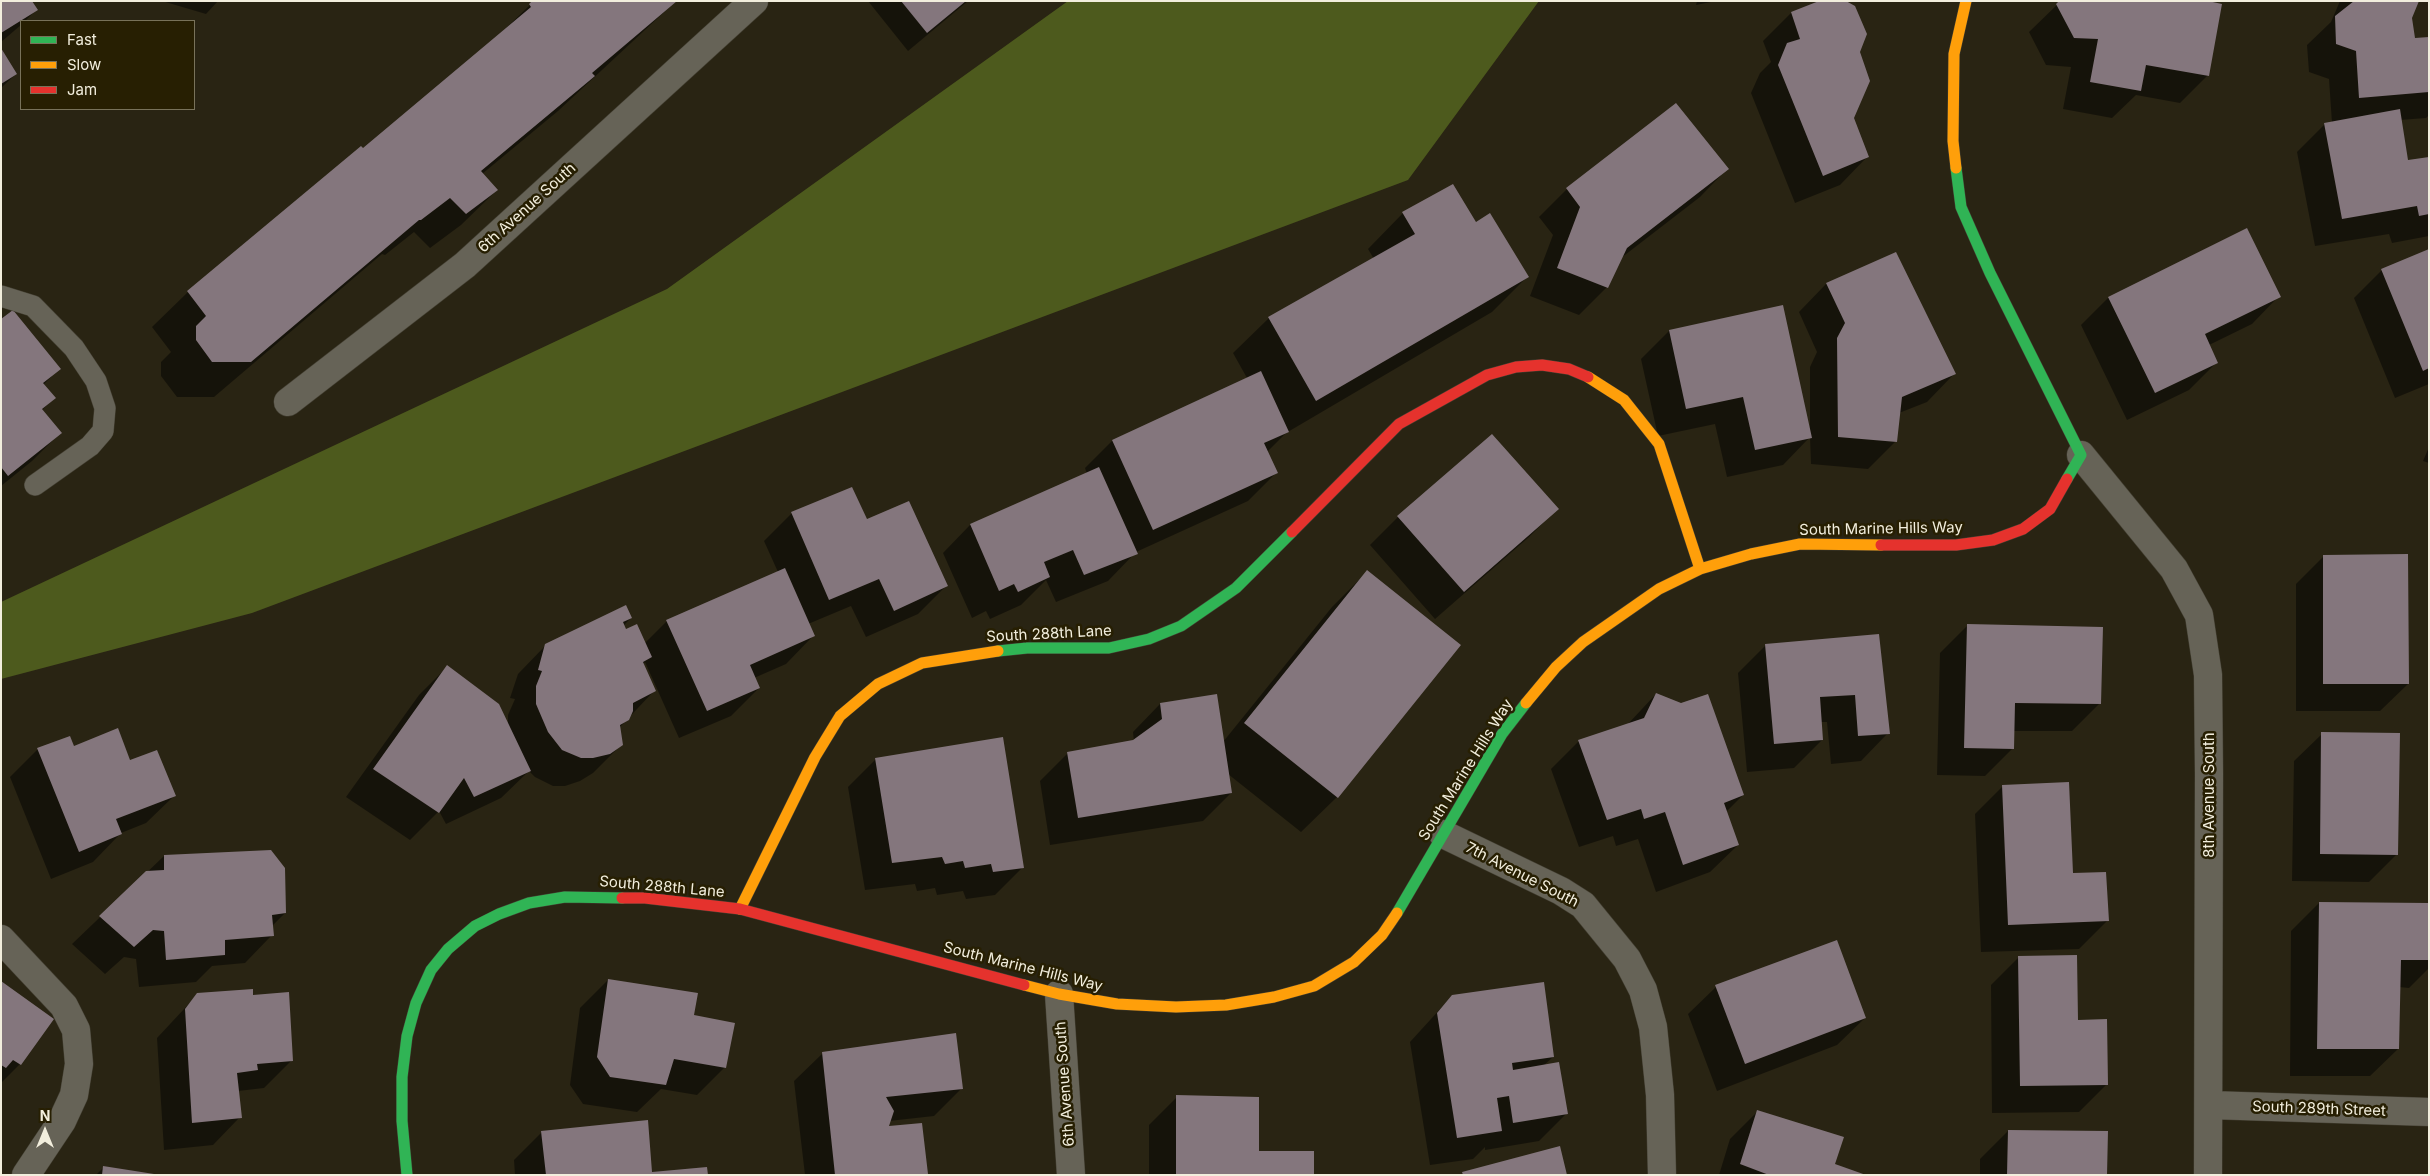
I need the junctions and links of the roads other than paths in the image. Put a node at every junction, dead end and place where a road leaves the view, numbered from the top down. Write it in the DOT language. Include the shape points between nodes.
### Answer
graph roads {
  1 [pos="754,1"];
  2 [pos="1966,1"];
  3 [pos="1,296"];
  4 [pos="288,402"];
  5 [pos="2081,455"];
  6 [pos="35,485"];
  7 [pos="1700,569"];
  8 [pos="1442,834"];
  9 [pos="740,909"];
  10 [pos="1,939"];
  11 [pos="1059,994"];
  12 [pos="2209,1105"];
  13 [pos="2429,1112"];
  14 [pos="26,1175"];
  15 [pos="407,1175"];
  16 [pos="1071,1175"];
  17 [pos="1662,1175"];
  18 [pos="2208,1175"];
  1 -- 4 [label="street, 6th Avenue South" via="465,265"];
  2 -- 5 [label="street" via="1954,54 1953,141 1961,207 1990,273"];
  3 -- 6 [label="lane" via="33,306 74,348 96,381 105,408 104,431 90,446"];
  5 -- 7 [label="street, South Marine Hills Way" via="2050,509 2022,529 1993,540 1956,545 1800,544"];
  5 -- 12 [label="street, 8th Avenue South" via="2174,569 2200,615 2208,685"];
  7 -- 8 [label="street, South Marine Hills Way" via="1659,589 1610,622 1556,668 1502,734"];
  7 -- 9 [label="street, South 288th Lane" via="1659,444 1624,400 1596,380 1569,369 1542,365 1516,367 1487,375 1399,424 1236,588 1181,626 1149,639 1109,648 1027,648 968,654 922,664 878,684 840,716 815,757"];
  8 -- 11 [label="street, South Marine Hills Way" via="1382,935 1354,962 1314,986 1226,1005 1117,1004"];
  8 -- 17 [label="street, 7th Avenue South" via="1561,891 1583,905 1627,959 1643,990 1653,1026 1660,1095"];
  9 -- 11 [label="street, South Marine Hills Way"];
  9 -- 15 [label="street, South 288th Lane" via="645,898 566,897 529,903 475,926 448,949 431,970 416,1003 407,1036 402,1077"];
  10 -- 14 [label="street" via="64,1006 76,1030 79,1064 74,1095 62,1121"];
  11 -- 16 [label="street, 6th Avenue South"];
  12 -- 13 [label="street, South 289th Street"];
  12 -- 18 [label="street, 8th Avenue South"];
}
